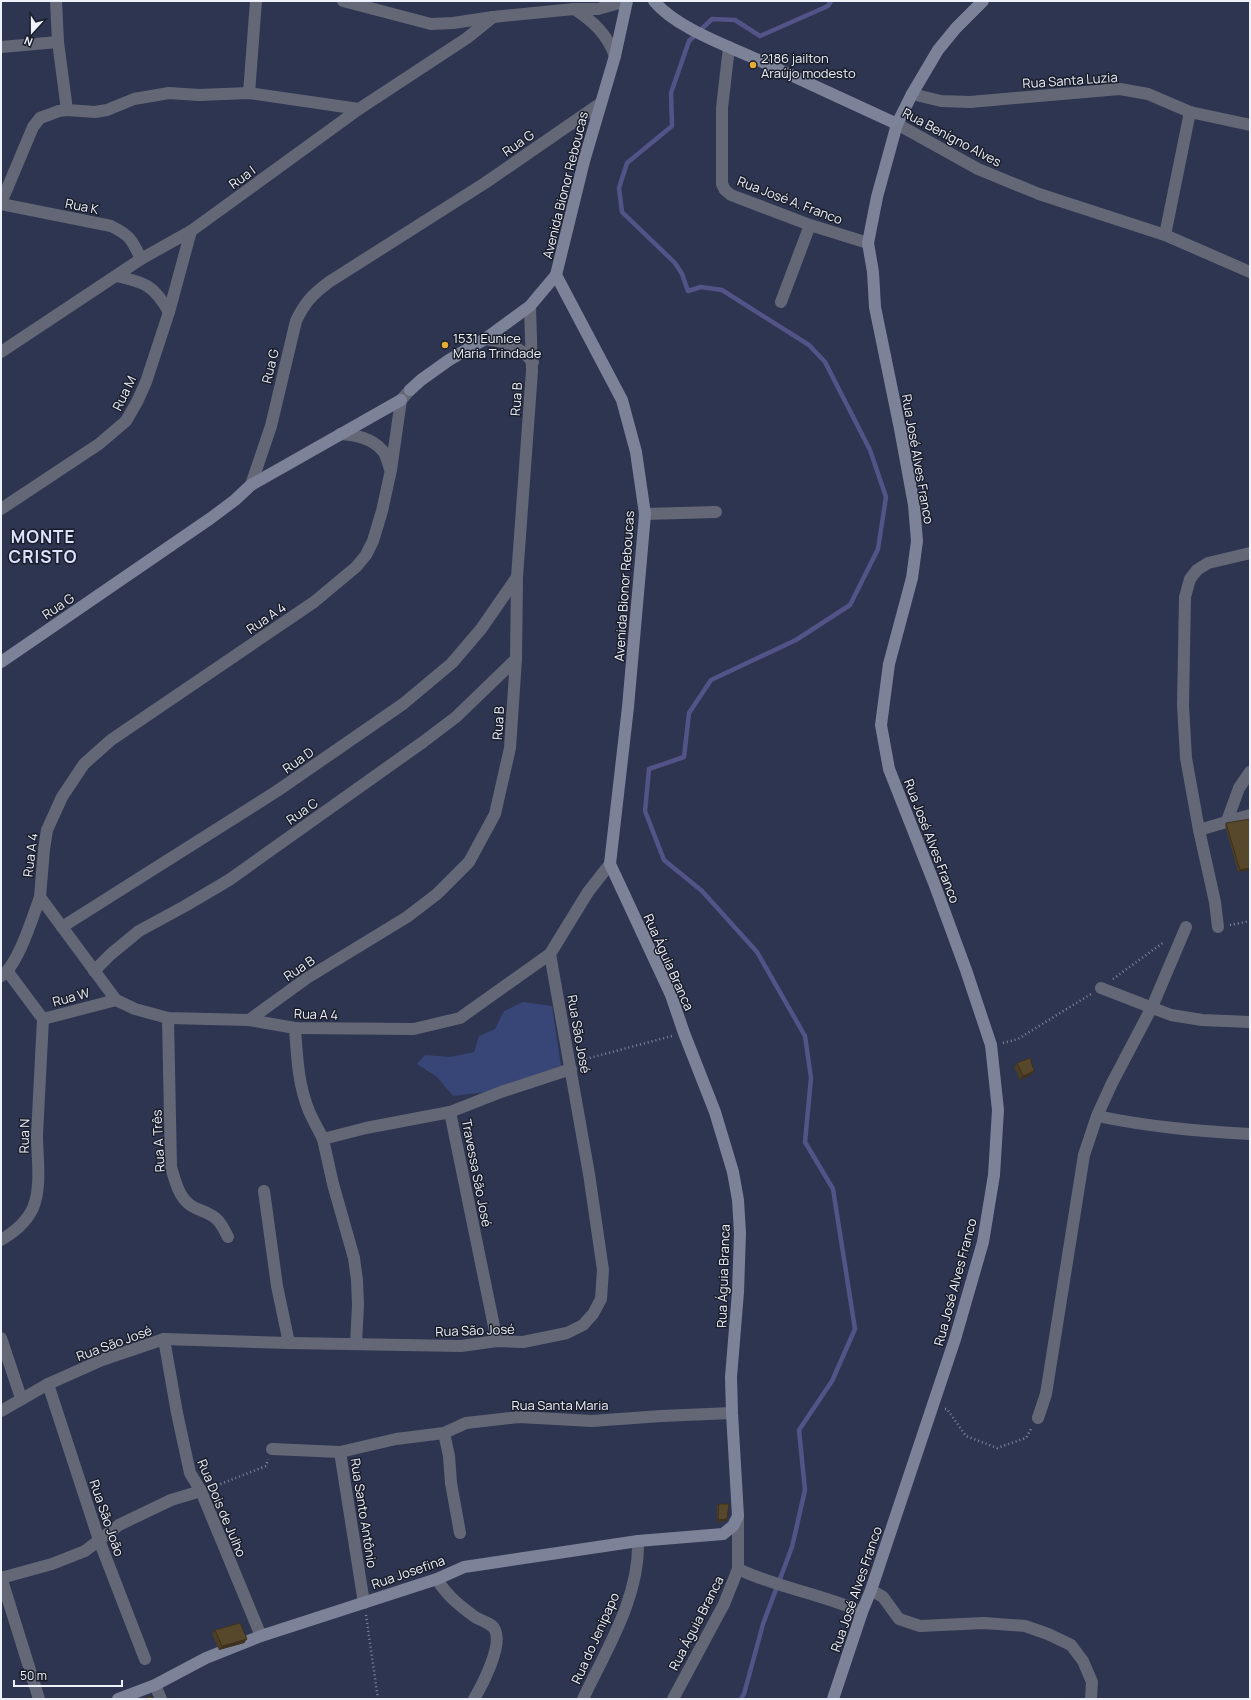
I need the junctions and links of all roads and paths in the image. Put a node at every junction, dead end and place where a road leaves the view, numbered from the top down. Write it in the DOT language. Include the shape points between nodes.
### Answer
graph roads {
  1 [pos="56,1"];
  2 [pos="256,1"];
  3 [pos="343,1"];
  4 [pos="626,1"];
  5 [pos="654,1"];
  6 [pos="983,1"];
  7 [pos="574,9"];
  8 [pos="493,17"];
  9 [pos="58,42"];
  10 [pos="1,47"];
  11 [pos="729,47"];
  12 [pos="616,56"];
  13 [pos="248,94"];
  14 [pos="912,94"];
  15 [pos="600,103"];
  16 [pos="359,109"];
  17 [pos="67,110"];
  18 [pos="1190,112"];
  19 [pos="897,124"];
  20 [pos="1250,125"];
  21 [pos="1,204"];
  22 [pos="810,225"];
  23 [pos="191,231"];
  24 [pos="1165,235"];
  25 [pos="868,243"];
  26 [pos="141,259"];
  27 [pos="1250,272"];
  28 [pos="556,275"];
  29 [pos="116,276"];
  30 [pos="781,302"];
  31 [pos="530,306"];
  32 [pos="169,312"];
  33 [pos="485,339"];
  34 [pos="1,352"];
  35 [pos="533,362"];
  36 [pos="410,390"];
  37 [pos="401,400"];
  38 [pos="340,434"];
  39 [pos="391,470"];
  40 [pos="251,485"];
  41 [pos="1,509"];
  42 [pos="716,512"];
  43 [pos="645,514"];
  44 [pos="1250,553"];
  45 [pos="516,578"];
  46 [pos="516,659"];
  47 [pos="1,662"];
  48 [pos="1250,772"];
  49 [pos="1250,815"];
  50 [pos="1227,821"];
  51 [pos="1199,830"];
  52 [pos="610,864"];
  53 [pos="40,897"];
  54 [pos="1250,921"];
  55 [pos="62,927"];
  56 [pos="1186,927"];
  57 [pos="1218,927"];
  58 [pos="1168,940"];
  59 [pos="550,954"];
  60 [pos="94,971"];
  61 [pos="4,974"];
  62 [pos="1101,988"];
  63 [pos="116,1000"];
  64 [pos="1152,1007"];
  65 [pos="168,1018"];
  66 [pos="43,1019"];
  67 [pos="249,1020"];
  68 [pos="1250,1022"];
  69 [pos="295,1028"];
  70 [pos="684,1032"];
  71 [pos="991,1046"];
  72 [pos="570,1066"];
  73 [pos="450,1112"];
  74 [pos="1097,1116"];
  75 [pos="1250,1134"];
  76 [pos="323,1139"];
  77 [pos="264,1191"];
  78 [pos="228,1237"];
  79 [pos="1,1240"];
  80 [pos="1,1338"];
  81 [pos="164,1339"];
  82 [pos="497,1341"];
  83 [pos="289,1344"];
  84 [pos="356,1344"];
  85 [pos="48,1384"];
  86 [pos="21,1398"];
  87 [pos="933,1406"];
  88 [pos="1,1411"];
  89 [pos="732,1413"];
  90 [pos="1038,1418"];
  91 [pos="444,1433"];
  92 [pos="272,1449"];
  93 [pos="340,1452"];
  94 [pos="213,1487"];
  95 [pos="201,1491"];
  96 [pos="738,1516"];
  97 [pos="460,1533"];
  98 [pos="99,1540"];
  99 [pos="638,1541"];
  100 [pos="738,1569"];
  101 [pos="1,1577"];
  102 [pos="436,1578"];
  103 [pos="872,1590"];
  104 [pos="364,1603"];
  105 [pos="5,1605"];
  106 [pos="862,1612"];
  107 [pos="261,1636"];
  108 [pos="145,1659"];
  109 [pos="155,1685"];
  110 [pos="39,1699"];
  111 [pos="118,1699"];
  112 [pos="160,1699"];
  113 [pos="378,1699"];
  114 [pos="474,1699"];
  115 [pos="583,1699"];
  116 [pos="673,1699"];
  117 [pos="833,1699"];
  118 [pos="1091,1699"];
  1 -- 9 [label="street"];
  2 -- 13 [label="street"];
  3 -- 8 [label="street" via="431,24"];
  4 -- 7 [label="street" via="598,9"];
  4 -- 12 [label="main road, Avenida Bionor Reboucas"];
  5 -- 11 [label="main road, Rua Benígno Alves" via="666,13"];
  6 -- 14 [label="main road, Rua José Alves Franco" via="943,45"];
  7 -- 8 [label="street"];
  7 -- 12 [label="street" via="589,18 603,32"];
  8 -- 16 [label="street, Rua I" via="468,38"];
  9 -- 10 [label="street"];
  9 -- 17 [label="street"];
  11 -- 19 [label="main road, Rua Benígno Alves"];
  11 -- 22 [label="street, Rua José A. Franco" via="722,108 722,184 731,195"];
  12 -- 15 [label="main road, Avenida Bionor Reboucas"];
  13 -- 16 [label="street"];
  13 -- 17 [label="street" via="169,93 134,99 95,112"];
  14 -- 18 [label="street, Rua Santa Luzia" via="940,101 970,102 1120,89 1148,94"];
  14 -- 19 [label="main road, Rua José Alves Franco"];
  15 -- 28 [label="main road, Avenida Bionor Reboucas"];
  15 -- 40 [label="street, Rua G" via="485,183 313,294 296,321 271,426"];
  16 -- 23 [label="street, Rua I"];
  17 -- 21 [label="street" via="40,118 33,127"];
  18 -- 20 [label="street, Rua Santa Luzia"];
  18 -- 24 [label="street"];
  19 -- 24 [label="street, Rua Benígno Alves" via="985,172 1039,194"];
  19 -- 25 [label="main road, Rua José Alves Franco" via="877,197"];
  21 -- 26 [label="street, Rua K" via="111,226 126,233"];
  22 -- 25 [label="street, Rua José A. Franco"];
  22 -- 30 [label="street"];
  23 -- 26 [label="street, Rua I"];
  23 -- 32 [label="street, Rua M"];
  24 -- 27 [label="street, Rua Benígno Alves"];
  25 -- 71 [label="main road, Rua José Alves Franco" via="873,272 874,307 913,497 917,540 912,578 888,664 881,725 889,769 934,883"];
  26 -- 29 [label="street, Rua I"];
  28 -- 31 [label="main road"];
  28 -- 43 [label="main road, Avenida Bionor Reboucas" via="622,400 636,452"];
  29 -- 32 [label="street" via="138,281 150,287 160,296"];
  29 -- 34 [label="street, Rua I"];
  31 -- 33 [label="main road"];
  31 -- 35 [label="street, Rua B"];
  32 -- 41 [label="street, Rua M" via="146,382 126,421 99,444"];
  33 -- 35 [label="street" via="513,345"];
  33 -- 36 [label="main road" via="449,360"];
  35 -- 45 [label="street, Rua B"];
  36 -- 37 [label="street"];
  37 -- 38 [label="main road"];
  37 -- 39 [label="street, Rua A 4"];
  38 -- 39 [label="street" via="356,435 371,441 384,452"];
  38 -- 40 [label="main road"];
  39 -- 53 [label="street, Rua A 4" via="373,541 356,567 314,602 111,740 84,764 62,797 47,830"];
  40 -- 47 [label="main road, Rua G" via="211,518"];
  42 -- 43 [label="street"];
  43 -- 52 [label="main road, Avenida Bionor Reboucas" via="628,707"];
  44 -- 51 [label="street" via="1208,564 1197,570 1190,579 1185,597 1183,704 1186,758"];
  45 -- 46 [label="street, Rua B"];
  45 -- 55 [label="street, Rua D" via="481,629 452,663 403,704 277,791"];
  46 -- 60 [label="street, Rua C" via="456,717 423,742 229,880 139,931"];
  46 -- 67 [label="street, Rua B" via="510,748 504,778 495,814 469,862 437,894 407,916 307,978"];
  48 -- 50 [label="street" via="1239,788"];
  49 -- 50 [label="street"];
  50 -- 51 [label="street"];
  51 -- 57 [label="street"];
  52 -- 59 [label="street" via="592,885"];
  52 -- 70 [label="main road, Rua Águia Branca" via="671,995"];
  53 -- 55 [label="street, Rua A 4"];
  53 -- 61 [label="street" via="27,934"];
  54 -- 57 [label="path"];
  55 -- 60 [label="street, Rua A 4"];
  56 -- 64 [label="street"];
  58 -- 62 [label="path"];
  59 -- 69 [label="street, Rua A 4" via="460,1018 414,1029"];
  59 -- 72 [label="street, Rua São José"];
  60 -- 63 [label="street, Rua A 4"];
  61 -- 66 [label="street, Rua W"];
  62 -- 64 [label="street"];
  62 -- 71 [label="path" via="1018,1039"];
  63 -- 65 [label="street, Rua A 4" via="135,1009"];
  63 -- 66 [label="street, Rua W"];
  64 -- 68 [label="street" via="1172,1015 1202,1020"];
  64 -- 74 [label="street"];
  65 -- 67 [label="street, Rua A 4"];
  65 -- 78 [label="street, Rua A Três" via="171,1167 182,1197 194,1208 215,1217"];
  66 -- 79 [label="street, Rua N" via="34,1204 20,1227"];
  67 -- 69 [label="street, Rua A 4"];
  69 -- 76 [label="street" via="302,1090"];
  70 -- 72 [label="path"];
  70 -- 89 [label="main road, Rua Águia Branca" via="715,1112 733,1172 738,1200 740,1233 731,1377"];
  71 -- 87 [label="main road, Rua José Alves Franco" via="998,1110 994,1175 982,1242"];
  72 -- 73 [label="street, Travessa São José"];
  72 -- 82 [label="street, Rua São José" via="603,1270 601,1299 583,1325 567,1333 523,1342"];
  73 -- 76 [label="street"];
  73 -- 82 [label="street, Travessa São José"];
  74 -- 75 [label="street" via="1178,1130"];
  74 -- 90 [label="street" via="1084,1155 1046,1394"];
  76 -- 84 [label="street" via="354,1258 358,1305"];
  77 -- 83 [label="street" via="277,1286"];
  80 -- 86 [label="street"];
  81 -- 83 [label="street, Rua São José"];
  81 -- 85 [label="street, Rua São José" via="102,1360"];
  81 -- 95 [label="street, Rua Dois de Julho" via="190,1473"];
  82 -- 84 [label="street, Rua São José" via="461,1346"];
  83 -- 84 [label="street, Rua São José"];
  85 -- 86 [label="street, Rua São José"];
  85 -- 98 [label="street, Rua São João"];
  86 -- 88 [label="street, Rua São José"];
  87 -- 90 [label="path" via="947,1409 966,1436 997,1448 1026,1438"];
  87 -- 103 [label="main road, Rua José Alves Franco"];
  89 -- 91 [label="street, Rua Santa Maria" via="592,1421 519,1417 466,1423"];
  89 -- 96 [label="main road, Rua Águia Branca"];
  91 -- 93 [label="street, Rua Santa Maria" via="396,1439"];
  91 -- 97 [label="street"];
  92 -- 93 [label="street, Rua Santa Maria"];
  92 -- 94 [label="path" via="266,1466"];
  93 -- 104 [label="street, Rua Santo Antônio"];
  95 -- 98 [label="street" via="142,1513 119,1525"];
  95 -- 107 [label="street, Rua Dois de Julho"];
  96 -- 99 [label="main road, Rua Josefina" via="733,1526 723,1534"];
  96 -- 100 [label="street, Rua Águia Branca"];
  98 -- 101 [label="street" via="85,1551 52,1564"];
  98 -- 108 [label="street, Rua São João"];
  99 -- 102 [label="main road, Rua Josefina" via="464,1567"];
  99 -- 115 [label="street, Rua do Jenipapo" via="638,1558 622,1617"];
  100 -- 106 [label="street" via="778,1586 824,1598"];
  100 -- 116 [label="street, Rua Águia Branca" via="724,1604"];
  101 -- 105 [label="street"];
  102 -- 104 [label="main road, Rua Josefina"];
  102 -- 114 [label="street" via="452,1599 496,1630 496,1644 491,1664"];
  103 -- 106 [label="main road, Rua José Alves Franco"];
  103 -- 118 [label="street" via="883,1597 899,1619 920,1626 984,1623 1025,1626 1065,1642 1083,1661 1092,1682"];
  104 -- 107 [label="main road, Rua Josefina"];
  104 -- 113 [label="path"];
  105 -- 110 [label="street"];
  106 -- 117 [label="main road, Rua José Alves Franco"];
  107 -- 109 [label="main road, Rua Josefina" via="206,1658"];
  109 -- 111 [label="main road, Rua Josefina"];
  109 -- 112 [label="street"];
}
